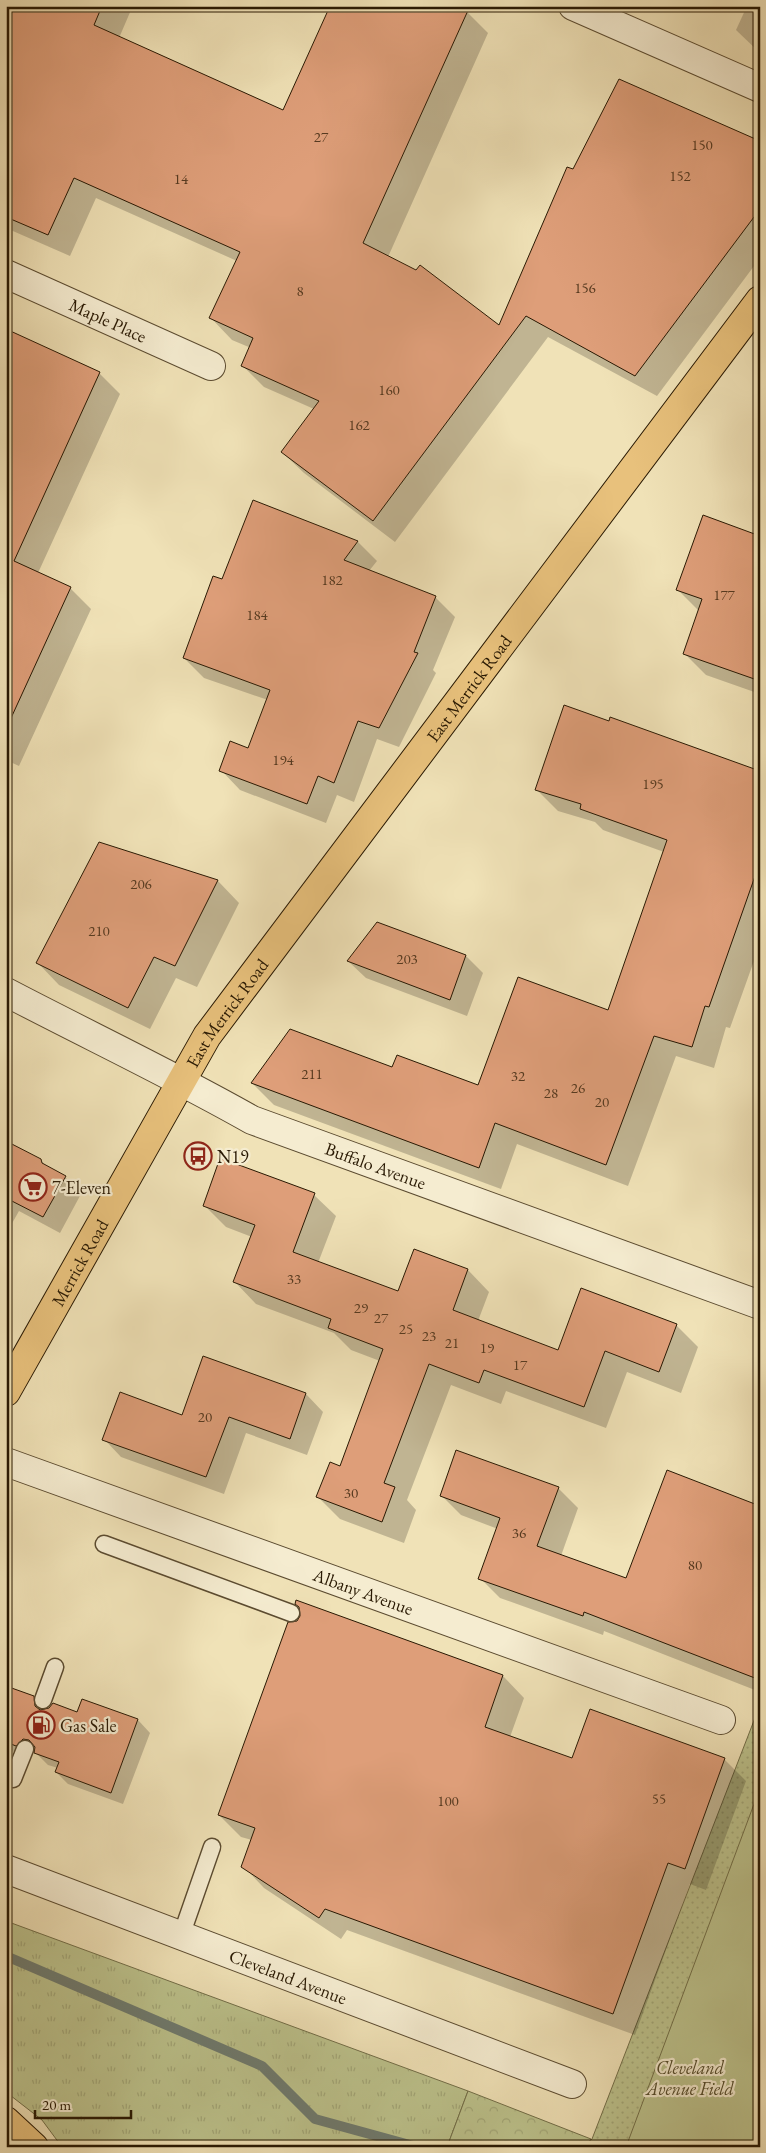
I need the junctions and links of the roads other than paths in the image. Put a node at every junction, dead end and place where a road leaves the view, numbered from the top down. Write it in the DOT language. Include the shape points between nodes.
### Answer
graph roads {
  1 [pos="574,6"];
  2 [pos="760,88"];
  3 [pos="6,274"];
  4 [pos="760,300"];
  5 [pos="211,366"];
  6 [pos="6,992"];
  7 [pos="181,1080"];
  8 [pos="760,1305"];
  9 [pos="6,1392"];
  10 [pos="6,1462"];
  11 [pos="104,1544"];
  12 [pos="291,1613"];
  13 [pos="55,1667"];
  14 [pos="43,1700"];
  15 [pos="721,1720"];
  16 [pos="25,1749"];
  17 [pos="13,1779"];
  18 [pos="212,1847"];
  19 [pos="6,1869"];
  20 [pos="181,1936"];
  21 [pos="572,2084"];
  22 [pos="6,2121"];
  23 [pos="34,2147"];
  1 -- 2 [label="street"];
  3 -- 5 [label="street, Maple Place"];
  4 -- 7 [label="main road, East Merrick Road" via="252,974 207,1036"];
  6 -- 7 [label="street, Buffalo Avenue"];
  7 -- 8 [label="street, Buffalo Avenue" via="252,1120"];
  7 -- 9 [label="main road, Merrick Road"];
  10 -- 15 [label="street, Albany Avenue"];
  11 -- 12 [label="lane"];
  13 -- 14 [label="lane"];
  16 -- 17 [label="lane"];
  18 -- 20 [label="lane"];
  19 -- 20 [label="street, Cleveland Avenue"];
  20 -- 21 [label="street, Cleveland Avenue"];
  22 -- 23 [label="main road"];
}
